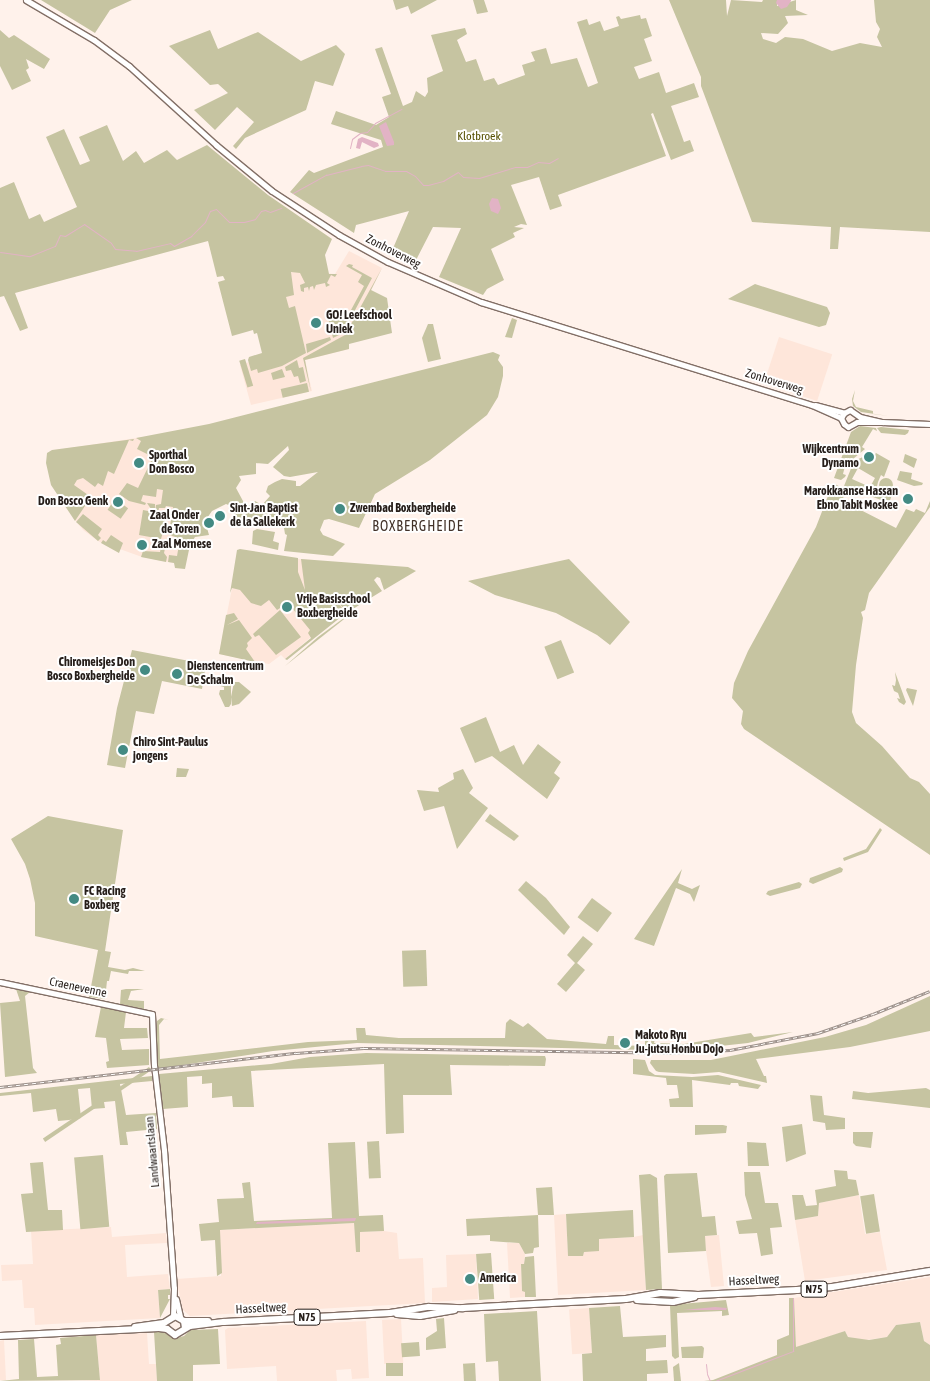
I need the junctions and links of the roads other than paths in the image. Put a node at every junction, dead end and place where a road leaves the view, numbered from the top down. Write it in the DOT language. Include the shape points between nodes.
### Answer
graph roads {
  1 [pos="26,0"];
  2 [pos="842,415"];
  3 [pos="858,419"];
  4 [pos="930,424"];
  5 [pos="0,982"];
  6 [pos="152,1014"];
  7 [pos="930,1271"];
  8 [pos="667,1293"];
  9 [pos="698,1296"];
  10 [pos="626,1299"];
  11 [pos="667,1302"];
  12 [pos="430,1306"];
  13 [pos="419,1307"];
  14 [pos="462,1308"];
  15 [pos="390,1313"];
  16 [pos="431,1315"];
  17 [pos="420,1316"];
  18 [pos="179,1318"];
  19 [pos="224,1322"];
  20 [pos="167,1326"];
  21 [pos="185,1328"];
  22 [pos="0,1336"];
  1 -- 2 [label="street, Zonhoverweg" via="86,35 129,66 272,191 339,236 388,262 492,306"];
  2 -- 3 [label="street" via="852,410"];
  2 -- 3 [label="street" via="848,427"];
  3 -- 4 [label="street"];
  5 -- 6 [label="street, Craenevenne"];
  6 -- 18 [label="street, Landwaartslaan" via="154,1065"];
  7 -- 9 [label="main road, Hasseltweg / N75" via="832,1287"];
  8 -- 9 [label="main road, Hasseltweg / N75"];
  8 -- 10 [label="main road, Hasseltweg / N75"];
  8 -- 11 [label="main road" via="671,1297"];
  9 -- 11 [label="main road, Hasseltweg / N75"];
  10 -- 11 [label="main road, Hasseltweg / N75"];
  10 -- 14 [label="main road, Hasseltweg / N75"];
  12 -- 13 [label="main road, Hasseltweg / N75"];
  12 -- 14 [label="main road, Hasseltweg / N75"];
  12 -- 16 [label="main road" via="433,1310"];
  13 -- 15 [label="main road, Hasseltweg / N75"];
  13 -- 17 [label="main road" via="417,1312"];
  14 -- 16 [label="main road, Hasseltweg / N75"];
  15 -- 17 [label="main road, Hasseltweg / N75"];
  15 -- 19 [label="main road, Hasseltweg / N75"];
  16 -- 17 [label="main road, Hasseltweg / N75"];
  18 -- 19 [label="main road, Hasseltweg / N75"];
  18 -- 20 [label="main road"];
  18 -- 21 [label="main road"];
  19 -- 21 [label="main road, Hasseltweg / N75"];
  20 -- 21 [label="main road, Hasseltweg / N75" via="175,1335"];
  20 -- 22 [label="main road, Hasseltweg / N75"];
}
